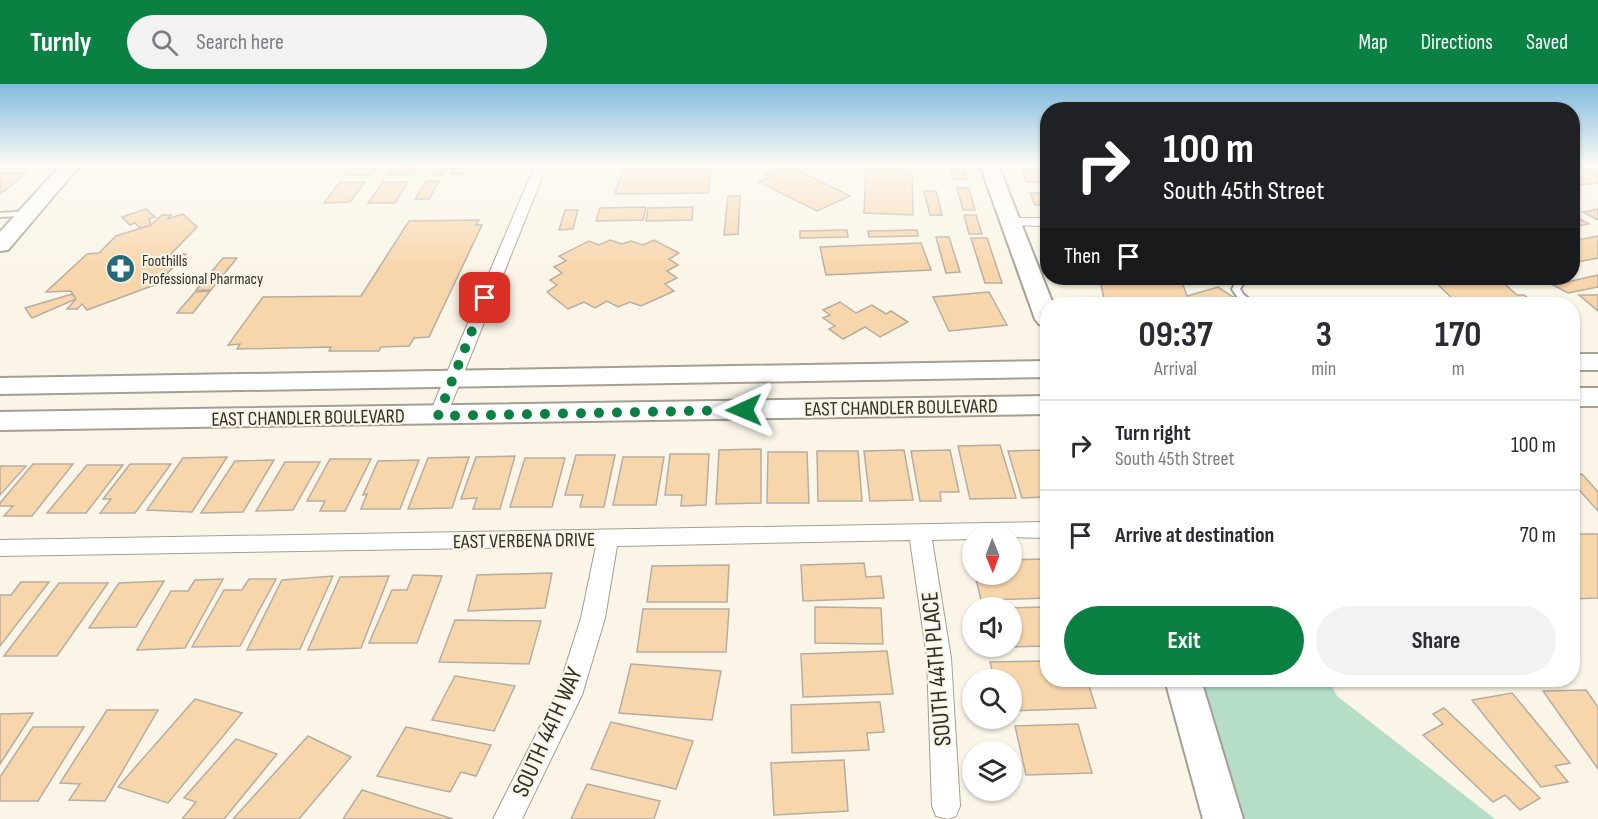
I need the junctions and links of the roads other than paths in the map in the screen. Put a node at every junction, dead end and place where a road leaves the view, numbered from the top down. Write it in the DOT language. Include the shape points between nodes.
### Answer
graph roads {
  1 [pos="42,199"];
  2 [pos="527,199"];
  3 [pos="1002,199"];
  4 [pos="30,213"];
  5 [pos="0,215"];
  6 [pos="1011,222"];
  7 [pos="1040,222"];
  8 [pos="0,245"];
  9 [pos="1040,300"];
  10 [pos="1580,362"];
  11 [pos="1598,362"];
  12 [pos="1040,369"];
  13 [pos="452,379"];
  14 [pos="0,386"];
  15 [pos="1580,397"];
  16 [pos="1598,397"];
  17 [pos="1040,405"];
  18 [pos="438,416"];
  19 [pos="0,421"];
  20 [pos="1040,530"];
  21 [pos="920,532"];
  22 [pos="608,538"];
  23 [pos="0,548"];
  24 [pos="1185,687"];
  25 [pos="946,806"];
  26 [pos="507,819"];
  27 [pos="1223,819"];
  1 -- 4 [label="main road"];
  2 -- 13 [label="street"];
  3 -- 6 [label="main road"];
  4 -- 5 [label="lane"];
  4 -- 8 [label="main road"];
  6 -- 7 [label="street"];
  6 -- 9 [label="main road"];
  10 -- 11 [label="main road"];
  12 -- 13 [label="main road, EAST CHANDLER BOULEVARD"];
  13 -- 14 [label="main road, EAST CHANDLER BOULEVARD"];
  13 -- 18 [label="street"];
  15 -- 16 [label="main road"];
  17 -- 18 [label="main road, EAST CHANDLER BOULEVARD"];
  18 -- 19 [label="main road, EAST CHANDLER BOULEVARD"];
  20 -- 21 [label="street, EAST VERBENA DRIVE"];
  21 -- 22 [label="street, EAST VERBENA DRIVE"];
  21 -- 25 [label="street, SOUTH 44TH PLACE" via="939,658"];
  22 -- 23 [label="street, EAST VERBENA DRIVE"];
  22 -- 26 [label="street, SOUTH 44TH WAY" via="593,618 569,694"];
  24 -- 27 [label="main road"];
}
